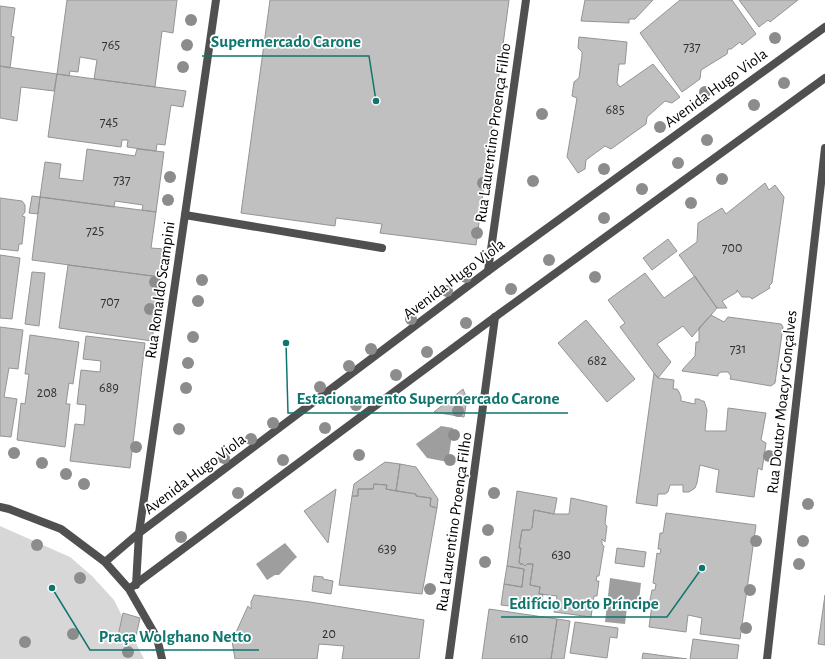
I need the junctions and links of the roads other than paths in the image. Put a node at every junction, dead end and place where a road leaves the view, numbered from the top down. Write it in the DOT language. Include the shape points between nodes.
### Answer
graph roads {
  1 [pos="216,0"];
  2 [pos="526,0"];
  3 [pos="825,27"];
  4 [pos="825,78"];
  5 [pos="825,148"];
  6 [pos="185,215"];
  7 [pos="382,248"];
  8 [pos="488,271"];
  9 [pos="495,317"];
  10 [pos="0,507"];
  11 [pos="140,533"];
  12 [pos="105,562"];
  13 [pos="133,587"];
  14 [pos="162,659"];
  15 [pos="449,659"];
  16 [pos="767,659"];
  1 -- 6 [label="street, Rua Ronaldo Scampini"];
  2 -- 8 [label="street, Rua Laurentino Proença Filho"];
  3 -- 8 [label="street, Avenida Hugo Viola"];
  4 -- 9 [label="street"];
  5 -- 16 [label="street, Rua Doutor Moacyr Gonçalves"];
  6 -- 7 [label="street"];
  6 -- 11 [label="street, Rua Ronaldo Scampini"];
  8 -- 11 [label="street, Avenida Hugo Viola"];
  9 -- 13 [label="street"];
  9 -- 15 [label="street, Rua Laurentino Proença Filho"];
  10 -- 12 [label="street" via="10,508 61,529"];
  11 -- 12 [label="street, Avenida Hugo Viola"];
  11 -- 13 [label="street, Rua Ronaldo Scampini"];
  12 -- 13 [label="street"];
  13 -- 14 [label="street" via="157,638"];
}
